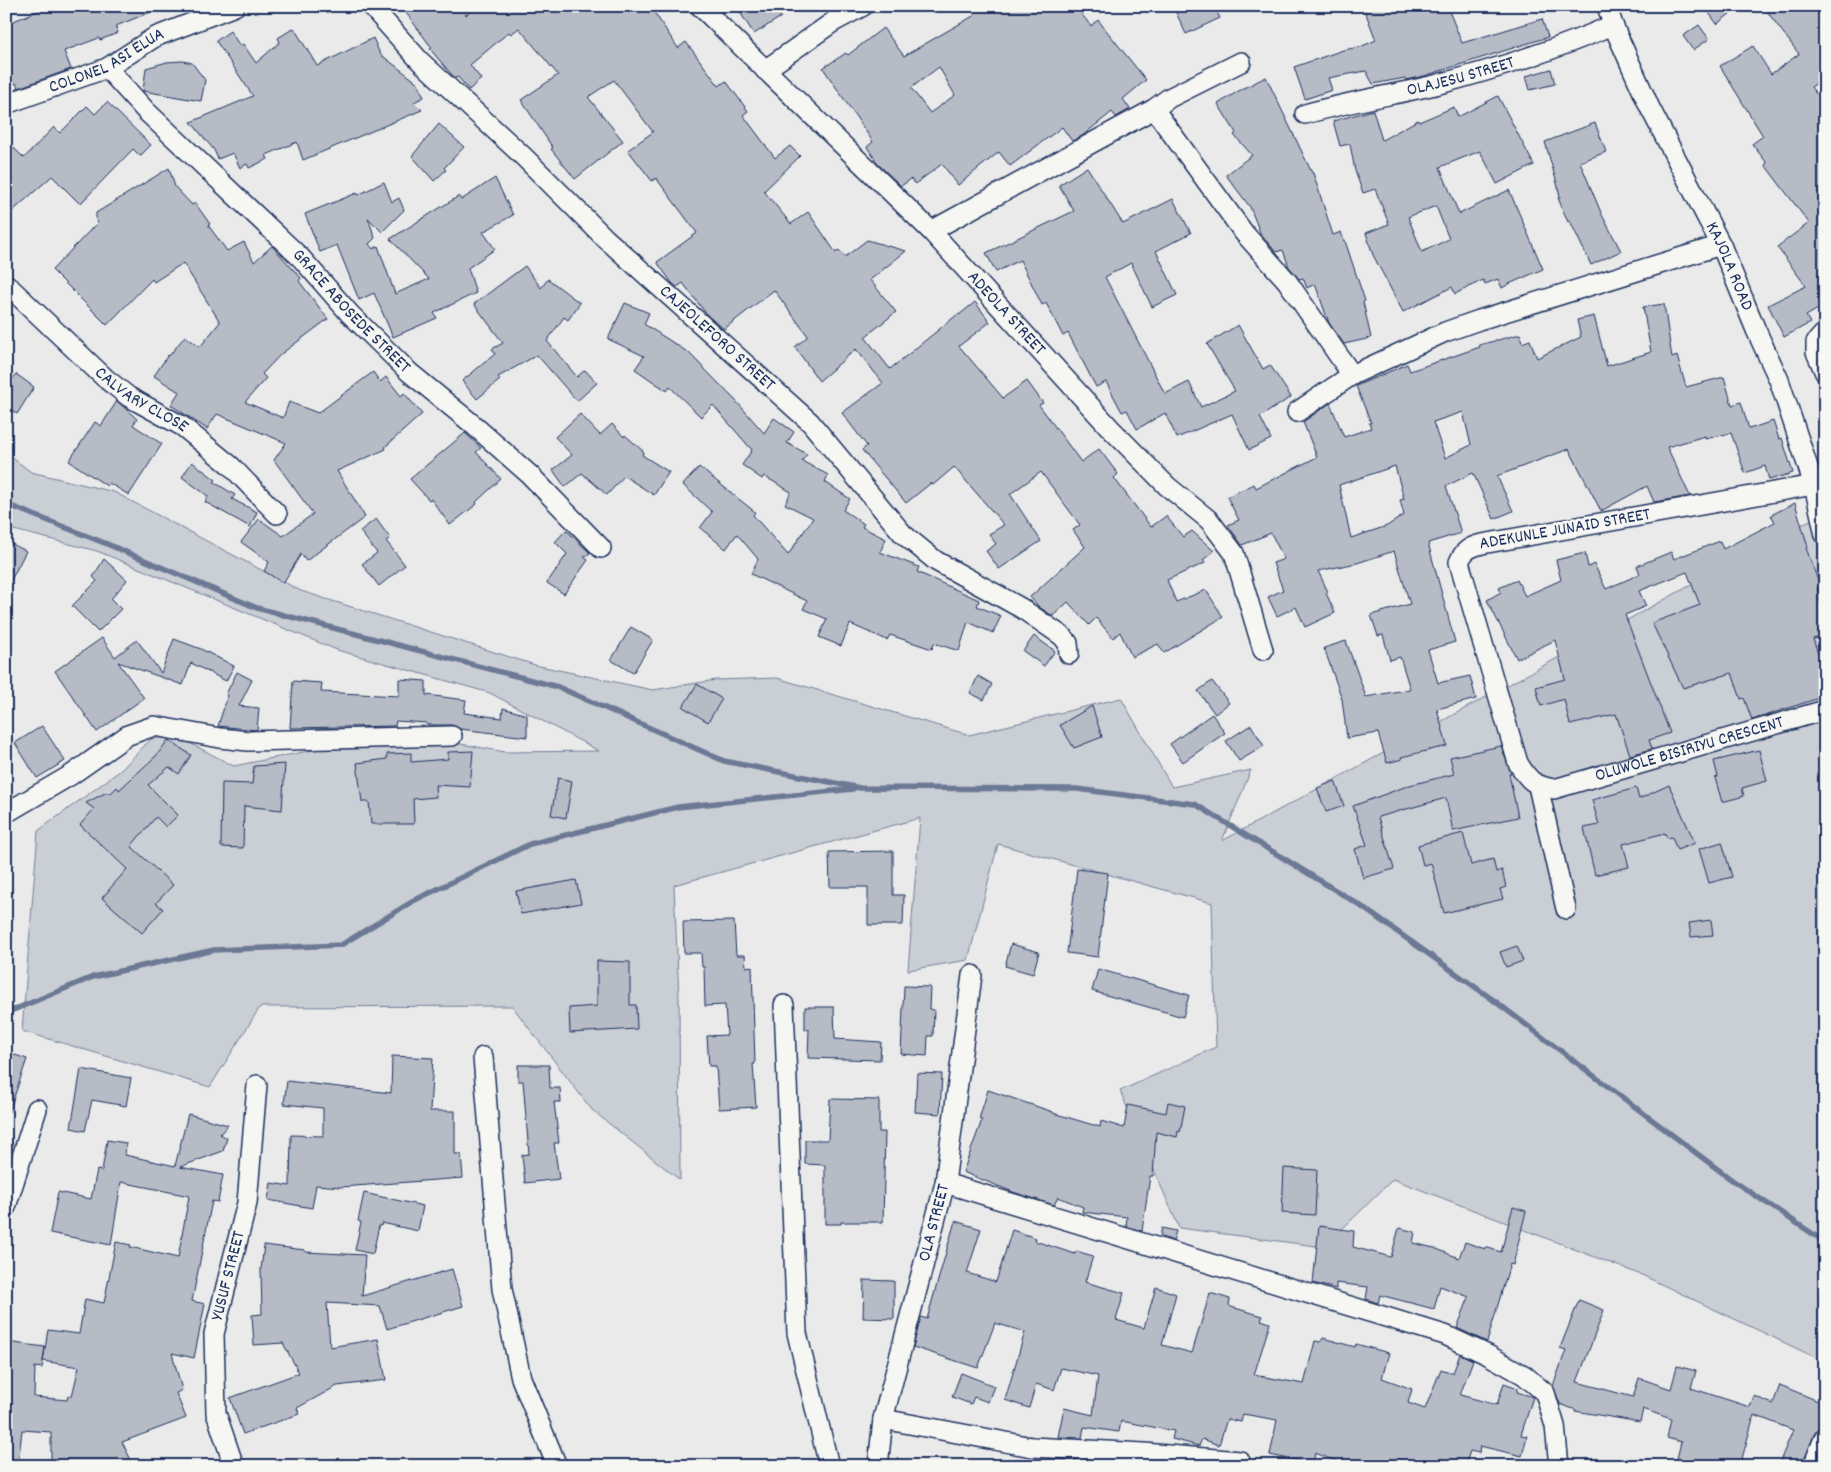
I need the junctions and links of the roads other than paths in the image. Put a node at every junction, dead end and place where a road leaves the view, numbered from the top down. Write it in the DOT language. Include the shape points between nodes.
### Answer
graph roads {
  1 [pos="235,6"];
  2 [pos="371,6"];
  3 [pos="700,6"];
  4 [pos="863,6"];
  5 [pos="1608,6"];
  6 [pos="1613,25"];
  7 [pos="1241,62"];
  8 [pos="107,68"];
  9 [pos="765,70"];
  10 [pos="6,104"];
  11 [pos="1154,109"];
  12 [pos="1305,114"];
  13 [pos="931,231"];
  14 [pos="1721,245"];
  15 [pos="6,284"];
  16 [pos="1825,332"];
  17 [pos="1825,372"];
  18 [pos="1352,375"];
  19 [pos="1297,412"];
  20 [pos="1819,484"];
  21 [pos="277,514"];
  22 [pos="1825,535"];
  23 [pos="601,548"];
  24 [pos="1263,650"];
  25 [pos="1069,654"];
  26 [pos="1825,710"];
  27 [pos="452,736"];
  28 [pos="1546,788"];
  29 [pos="6,813"];
  30 [pos="1566,909"];
  31 [pos="972,975"];
  32 [pos="784,1005"];
  33 [pos="483,1057"];
  34 [pos="257,1085"];
  35 [pos="37,1109"];
  36 [pos="944,1183"];
  37 [pos="6,1207"];
  38 [pos="884,1419"];
  39 [pos="1825,1436"];
  40 [pos="1240,1461"];
  41 [pos="234,1466"];
  42 [pos="557,1466"];
  43 [pos="828,1466"];
  44 [pos="878,1466"];
  45 [pos="1559,1466"];
  46 [pos="1813,1466"];
  1 -- 8 [label="street, COLONEL ASI ELUA" via="155,37"];
  2 -- 25 [label="street, CAJEOLEFORO STREET" via="420,61 524,157 605,238 810,422 903,534 936,561 1021,608 1062,636 1068,643"];
  3 -- 9 [label="street, ADEOLA STREET"];
  4 -- 9 [label="street" via="833,22"];
  5 -- 6 [label="street, KAJOLA ROAD"];
  6 -- 12 [label="street, OLAJESU STREET" via="1516,62 1435,85"];
  6 -- 14 [label="street, KAJOLA ROAD" via="1650,108"];
  7 -- 11 [label="street" via="1169,98"];
  8 -- 10 [label="street, COLONEL ASI ELUA"];
  8 -- 23 [label="street, GRACE ABOSEDE STREET" via="146,111 301,258 402,366 530,475"];
  9 -- 13 [label="street, ADEOLA STREET"];
  11 -- 13 [label="street"];
  11 -- 18 [label="street" via="1244,233 1287,282"];
  13 -- 24 [label="street, ADEOLA STREET" via="1111,430 1167,486 1209,520 1234,553"];
  14 -- 18 [label="street" via="1445,332"];
  14 -- 20 [label="street, KAJOLA ROAD"];
  15 -- 21 [label="street, CALVARY CLOSE" via="105,378 129,397 182,426 231,466"];
  16 -- 17 [label="street" via="1816,342 1816,352"];
  18 -- 19 [label="street"];
  20 -- 22 [label="street, KAJOLA ROAD"];
  20 -- 28 [label="street, ADEKUNLE JUNAID STREET" via="1482,544 1463,552 1459,562 1518,763 1528,779"];
  26 -- 28 [label="street, OLUWOLE BISIRIYU CRESCENT"];
  27 -- 29 [label="street" via="248,741 154,726 128,736 71,775"];
  28 -- 30 [label="street"];
  31 -- 36 [label="street, OLA STREET"];
  32 -- 43 [label="street" via="797,1333"];
  33 -- 42 [label="street" via="502,1288 521,1378"];
  34 -- 41 [label="street, YUSUF STREET" via="247,1203 214,1334 216,1414"];
  35 -- 37 [label="street"];
  36 -- 38 [label="street, OLA STREET"];
  36 -- 45 [label="street" via="1445,1335 1488,1354 1524,1375 1545,1393 1555,1426"];
  38 -- 40 [label="street" via="1032,1447"];
  38 -- 44 [label="street, OLA STREET"];
  39 -- 46 [label="street"];
}
